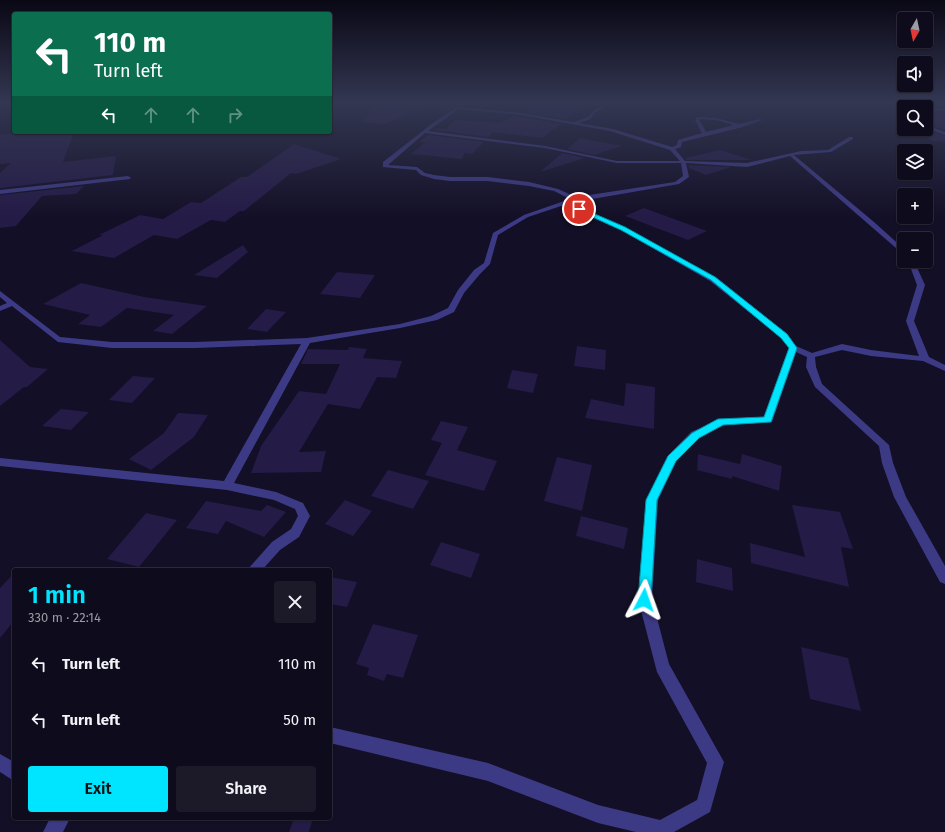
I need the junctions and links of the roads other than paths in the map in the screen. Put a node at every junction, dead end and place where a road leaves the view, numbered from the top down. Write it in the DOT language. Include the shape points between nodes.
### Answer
graph roads {
  1 [pos="415,141"];
  2 [pos="496,141"];
  3 [pos="646,141"];
  4 [pos="680,141"];
  5 [pos="846,141"];
  6 [pos="672,149"];
  7 [pos="792,155"];
  8 [pos="684,161"];
  9 [pos="128,178"];
  10 [pos="0,192"];
  11 [pos="575,199"];
  12 [pos="565,203"];
  13 [pos="897,246"];
  14 [pos="914,268"];
  15 [pos="0,293"];
  16 [pos="11,304"];
  17 [pos="0,309"];
  18 [pos="306,341"];
  19 [pos="793,348"];
  20 [pos="811,356"];
  21 [pos="925,359"];
  22 [pos="945,368"];
  23 [pos="0,462"];
  24 [pos="227,486"];
  25 [pos="256,568"];
  26 [pos="945,578"];
  27 [pos="332,734"];
  28 [pos="0,762"];
  29 [pos="12,771"];
  30 [pos="60,820"];
  31 [pos="52,832"];
  1 -- 11 [label="street" via="385,166 417,169 423,174 450,179 488,179 529,184 556,190"];
  2 -- 8 [label="street" via="545,147 617,162"];
  3 -- 6 [label="street"];
  4 -- 6 [label="street" via="679,146"];
  5 -- 7 [label="street" via="829,151 801,152"];
  6 -- 8 [label="street"];
  7 -- 8 [label="street" via="747,165"];
  7 -- 13 [label="street"];
  8 -- 11 [label="street" via="686,177 677,183"];
  9 -- 10 [label="street"];
  11 -- 12 [label="street"];
  12 -- 18 [label="street" via="526,216 495,234 487,264 461,292 451,310 434,318 400,326"];
  12 -- 19 [label="street" via="623,229 713,279 784,336"];
  14 -- 21 [label="street" via="921,285 910,321"];
  15 -- 16 [label="street"];
  16 -- 17 [label="street"];
  16 -- 18 [label="street" via="58,340 112,345"];
  18 -- 24 [label="street"];
  19 -- 20 [label="street"];
  19 -- 27 [label="street" via="768,420 722,422 695,435 672,459 652,500 644,600 662,667 716,762 704,806 660,829 598,814 488,772"];
  20 -- 21 [label="street" via="842,347"];
  20 -- 26 [label="street" via="811,368 818,385 884,445 885,459 900,499"];
  21 -- 22 [label="street"];
  23 -- 24 [label="street"];
  24 -- 25 [label="street" via="276,496 299,506 304,516 296,533 276,546"];
  28 -- 29 [label="street"];
  30 -- 31 [label="street"];
}
